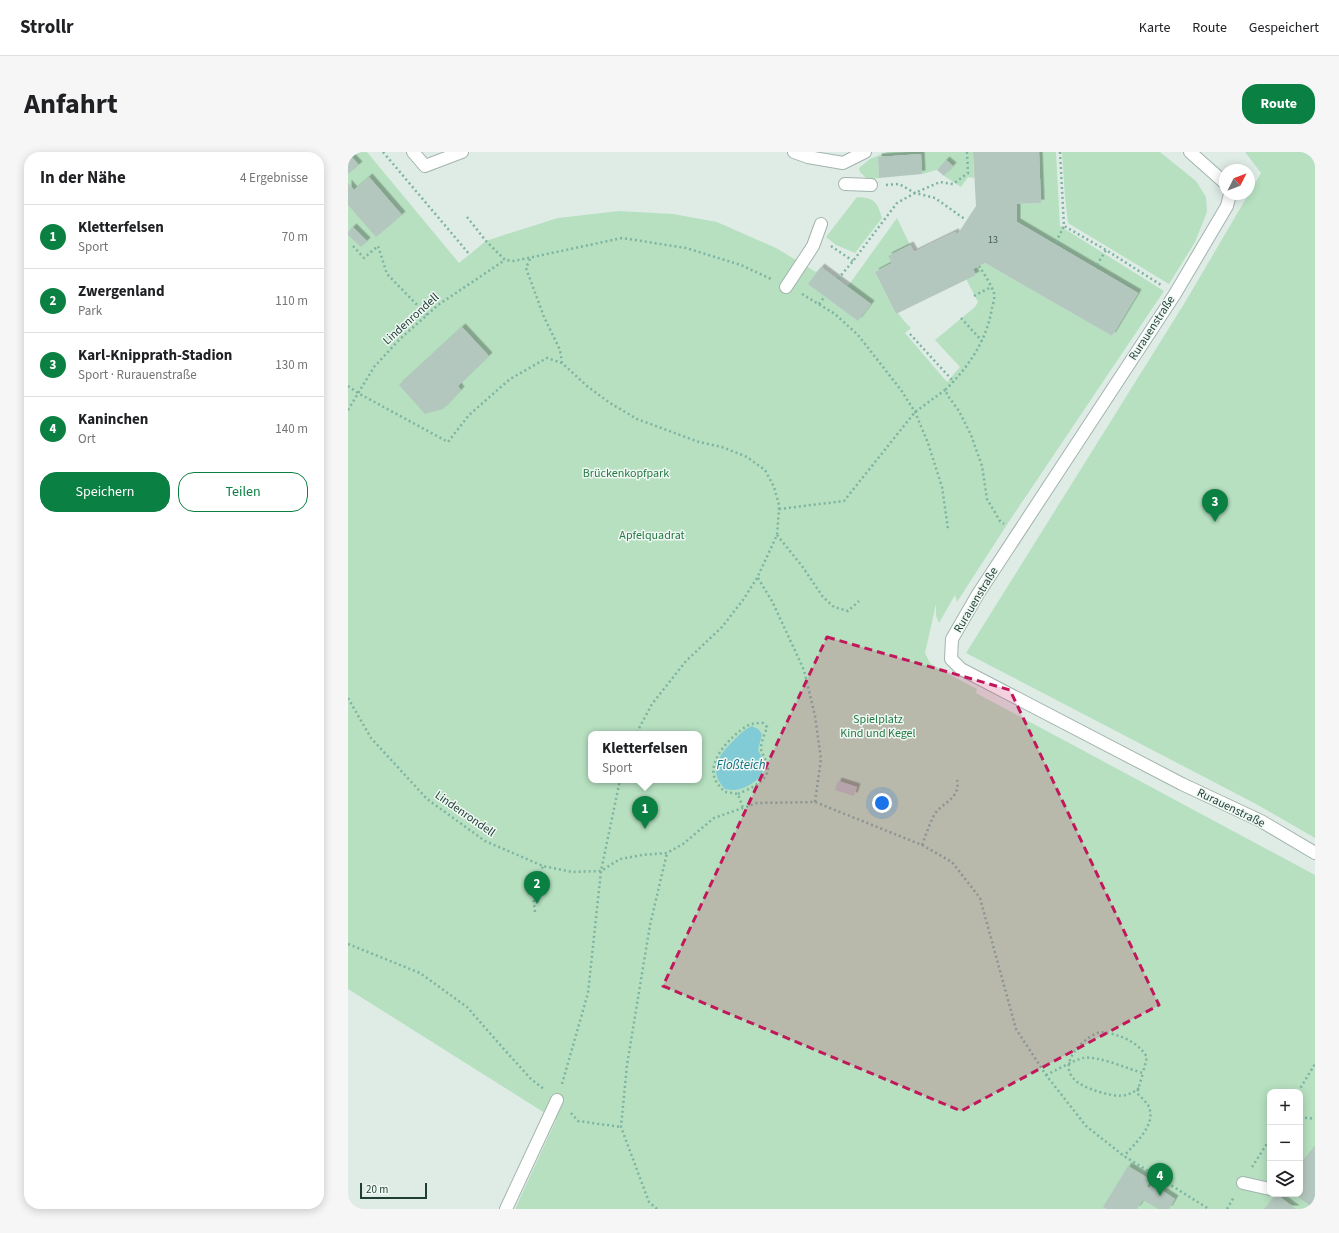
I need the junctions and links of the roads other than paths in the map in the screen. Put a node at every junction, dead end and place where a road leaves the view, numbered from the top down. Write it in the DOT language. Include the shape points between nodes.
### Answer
graph roads {
  1 [pos="413,152"];
  2 [pos="462,152"];
  3 [pos="794,152"];
  4 [pos="865,152"];
  5 [pos="1190,152"];
  6 [pos="1219,177"];
  7 [pos="845,184"];
  8 [pos="870,185"];
  9 [pos="1228,200"];
  10 [pos="819,229"];
  11 [pos="786,287"];
  12 [pos="1315,853"];
  13 [pos="557,1100"];
  14 [pos="1243,1183"];
  15 [pos="1267,1188"];
  16 [pos="506,1209"];
  1 -- 2 [label="street" via="425,166"];
  3 -- 4 [label="street" via="843,163"];
  5 -- 6 [label="street"];
  7 -- 8 [label="street"];
  9 -- 12 [label="street, Rurauenstraße" via="1174,294 978,594 952,639 951,659 961,669 1182,784 1261,821"];
  10 -- 11 [label="street" via="813,246"];
  13 -- 16 [label="street"];
  14 -- 15 [label="street"];
}
